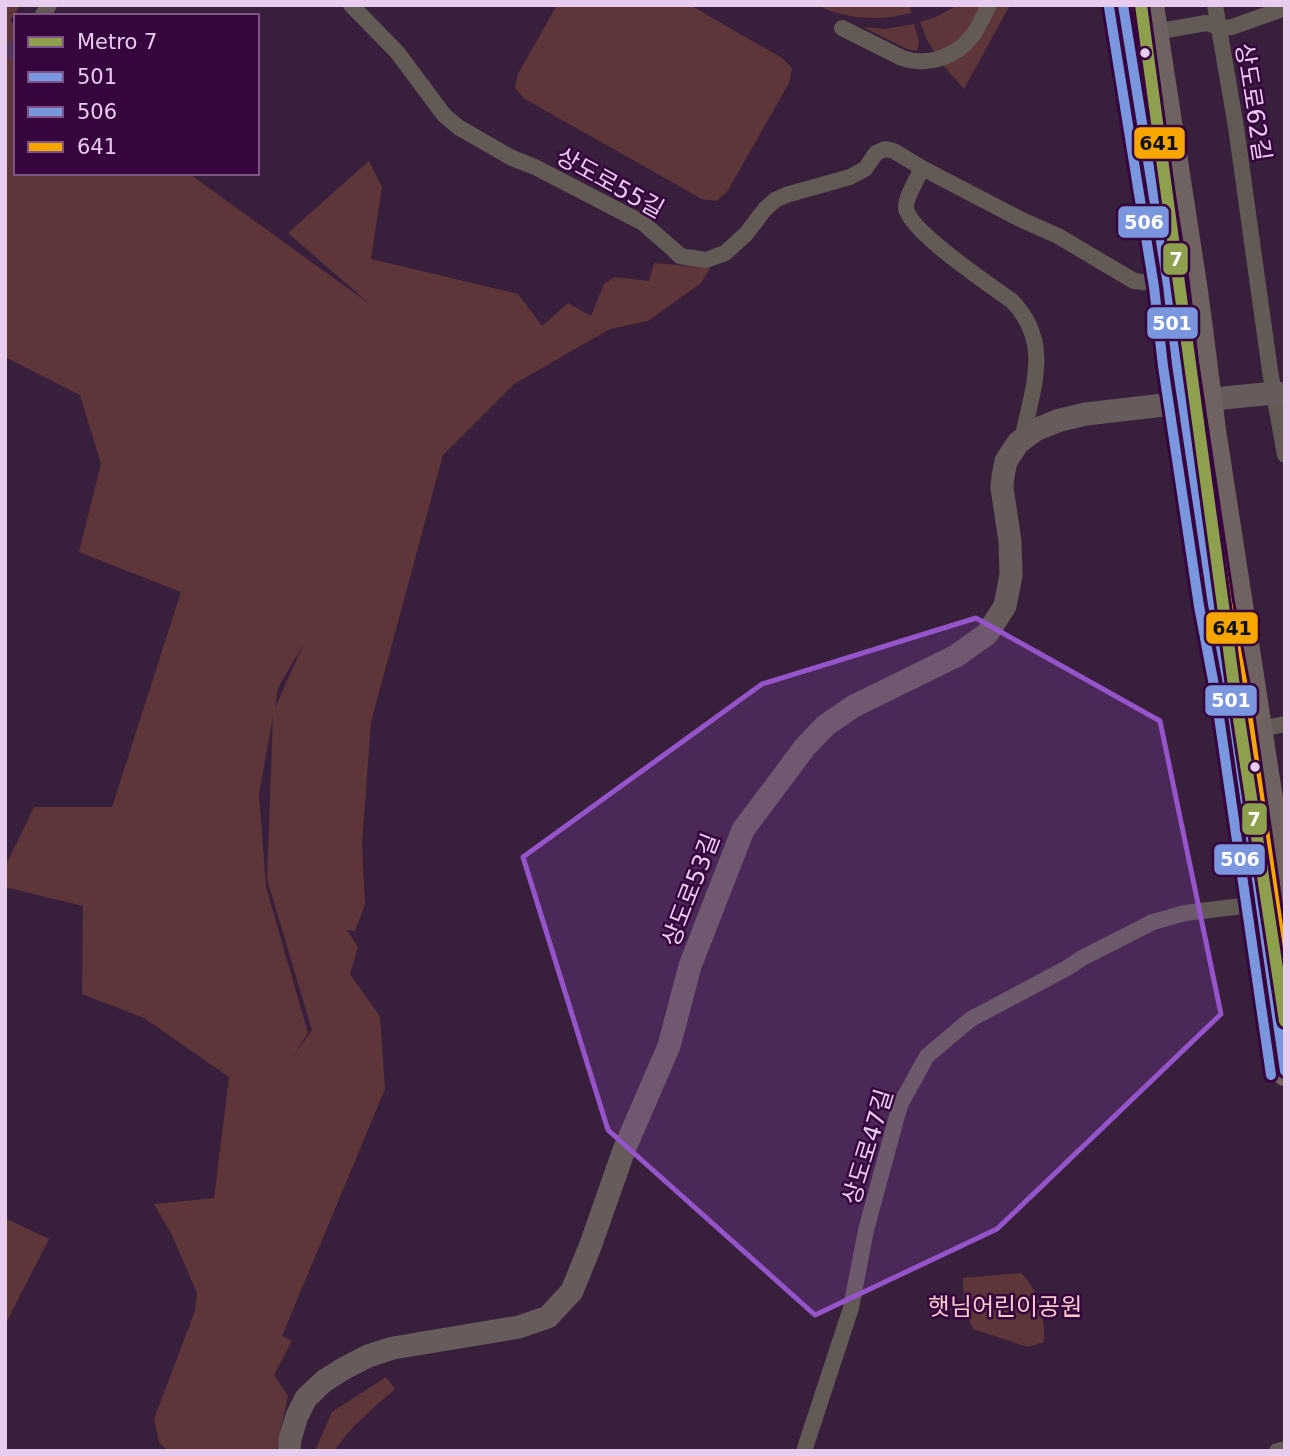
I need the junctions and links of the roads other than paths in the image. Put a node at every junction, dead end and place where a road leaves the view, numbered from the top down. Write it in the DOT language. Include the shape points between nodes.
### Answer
graph roads {
  1 [pos="351,5"];
  2 [pos="989,5"];
  3 [pos="1123,5"];
  4 [pos="1151,5"];
  5 [pos="1215,5"];
  6 [pos="1285,8"];
  7 [pos="1218,26"];
  8 [pos="842,28"];
  9 [pos="1155,32"];
  10 [pos="922,168"];
  11 [pos="1168,285"];
  12 [pos="1279,394"];
  13 [pos="1191,398"];
  14 [pos="1022,440"];
  15 [pos="1285,455"];
  16 [pos="1260,729"];
  17 [pos="1285,896"];
  18 [pos="1259,904"];
  19 [pos="1285,1073"];
  20 [pos="1285,1450"];
  21 [pos="289,1451"];
  22 [pos="804,1451"];
  23 [pos="1277,1451"];
  1 -- 10 [label="street, 상도로55길" via="397,52 458,127 643,223 681,257 706,260 725,253 775,200 850,177 885,149"];
  2 -- 8 [label="street" via="965,44 951,54 924,62 902,58"];
  3 -- 11 [label="main road"];
  4 -- 9 [label="main road"];
  5 -- 7 [label="street, 상도로62길"];
  6 -- 7 [label="street" via="1232,27"];
  7 -- 9 [label="street" via="1206,23"];
  7 -- 12 [label="street, 상도로62길" via="1258,293"];
  9 -- 13 [label="main road" via="1195,291"];
  10 -- 11 [label="street, 상도로55길" via="1058,236 1135,281"];
  10 -- 14 [label="street" via="906,204 908,214 950,256 1012,301 1030,325 1036,370"];
  11 -- 13 [label="main road"];
  12 -- 13 [label="street, 상도로53길"];
  12 -- 15 [label="street, 상도로62길"];
  13 -- 14 [label="street, 상도로53길" via="1060,420"];
  13 -- 16 [label="main road" via="1213,604 1230,694"];
  14 -- 21 [label="street, 상도로53길" via="1006,461 1002,488 1011,575 1005,606 987,634 957,656 855,706 827,725 805,747 743,831 690,966 669,1046 624,1150 572,1291 548,1317 519,1327 393,1348 344,1369 306,1398"];
  16 -- 17 [label="main road"];
  16 -- 18 [label="main road"];
  18 -- 19 [label="main road"];
  18 -- 22 [label="street, 상도로47길" via="1185,913 1153,922 971,1019 927,1056 900,1105 866,1230 851,1308"];
  20 -- 23 [label="street"];
}
